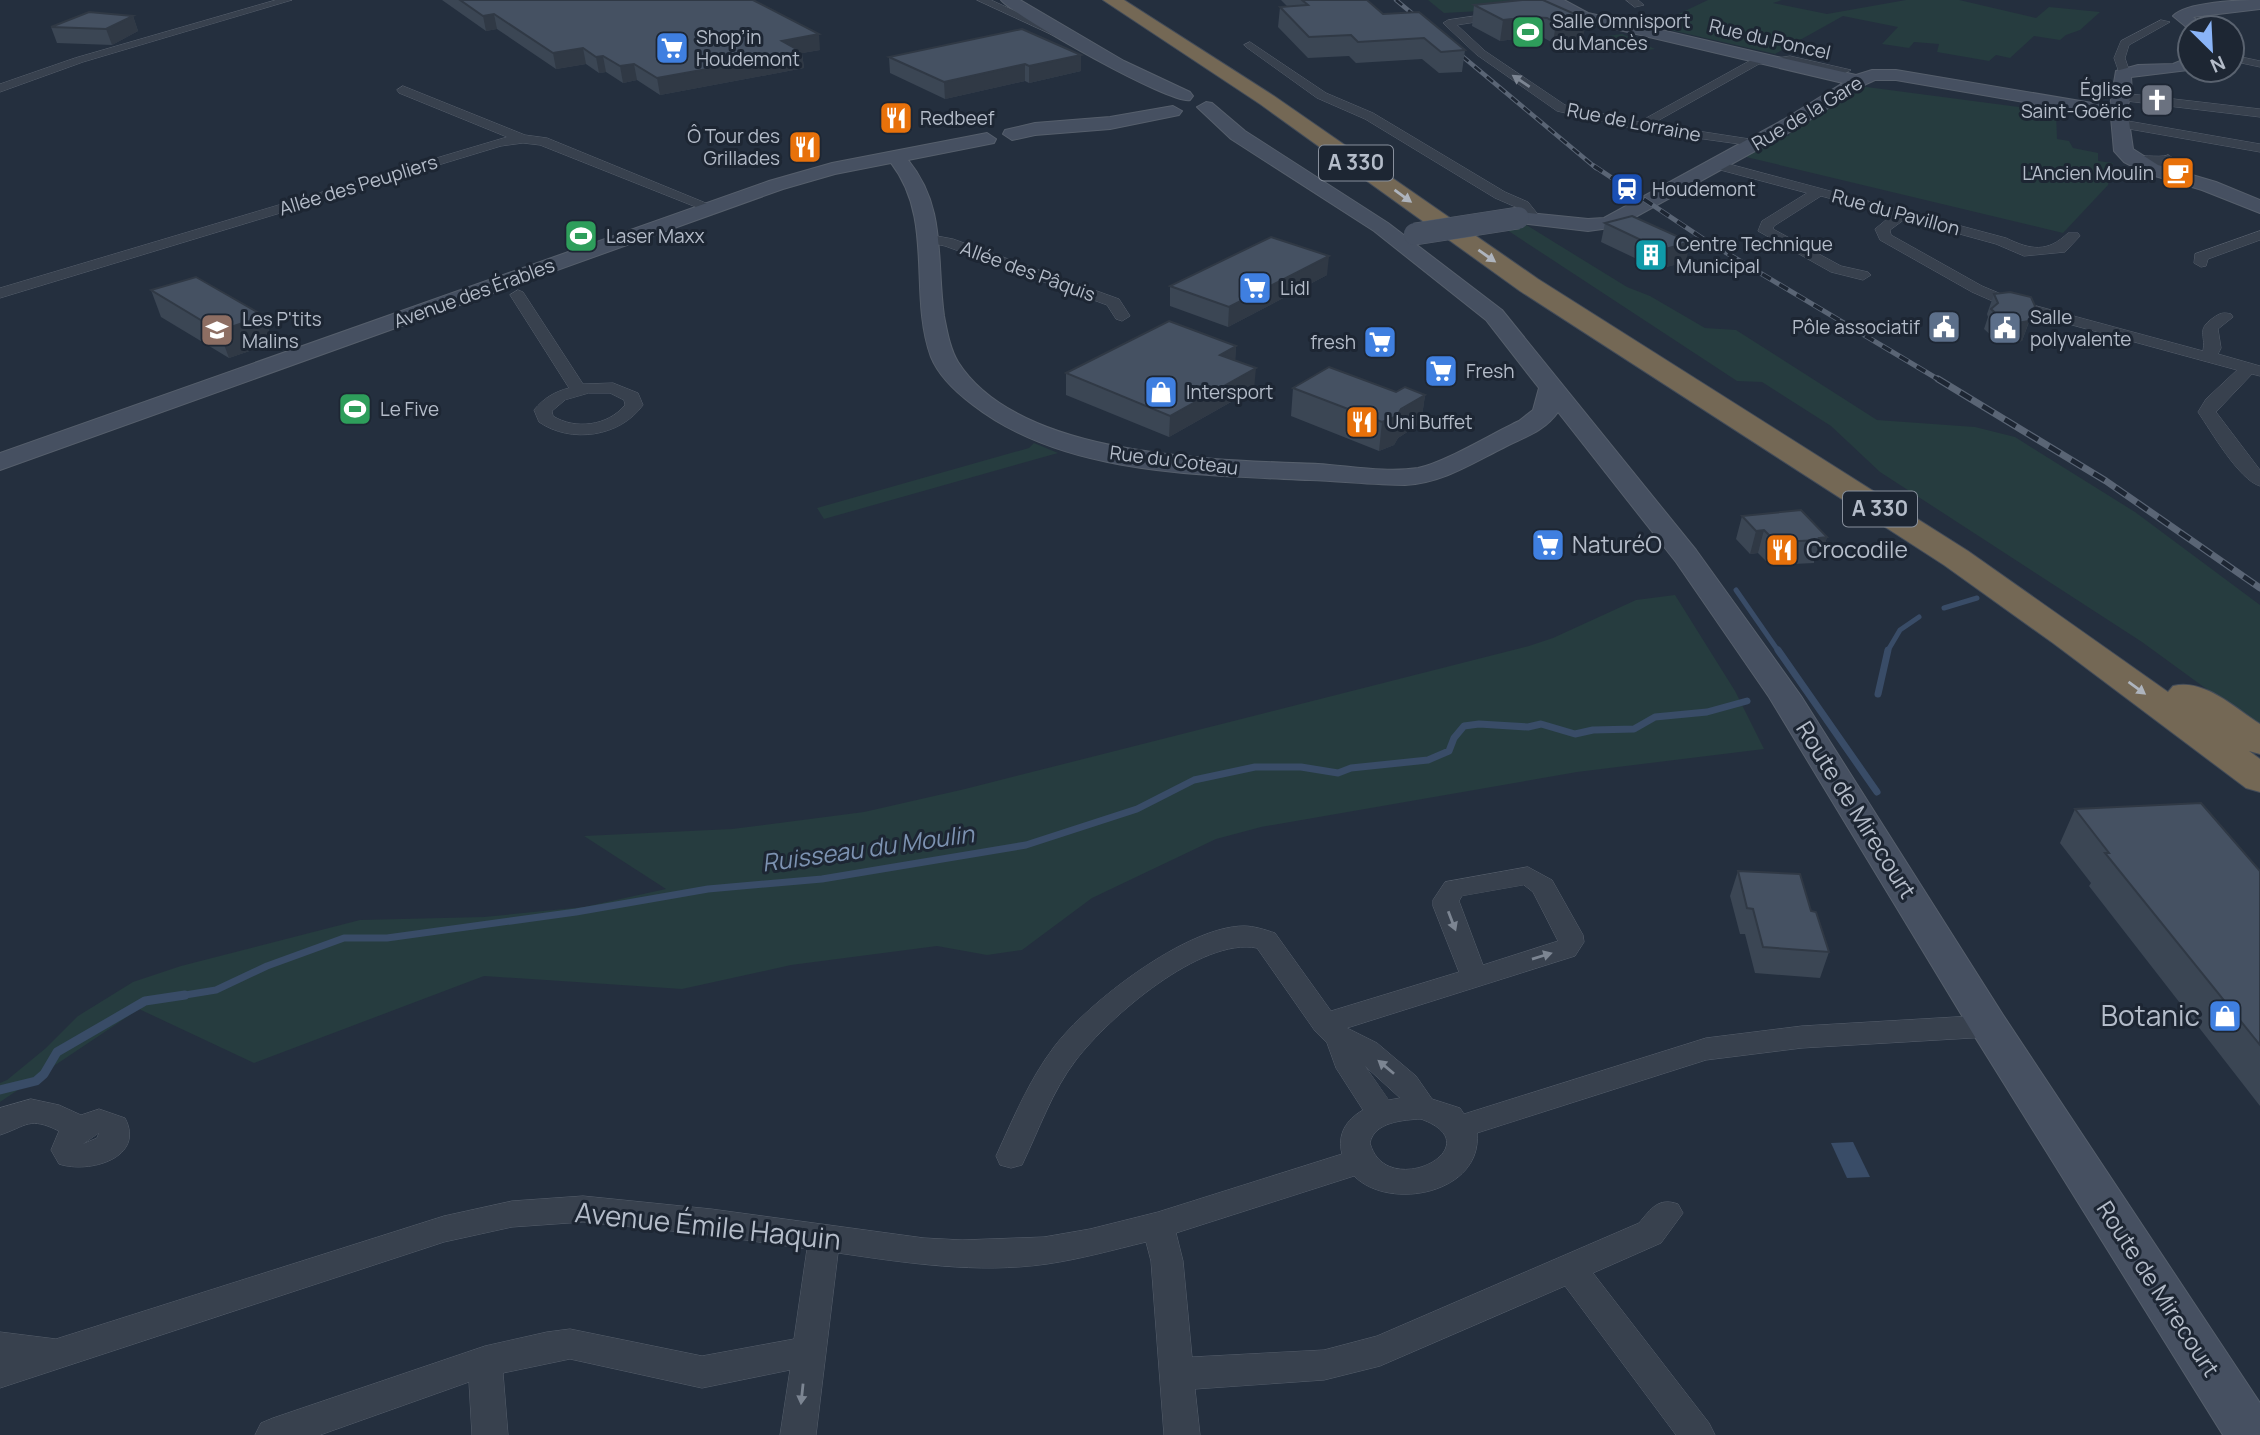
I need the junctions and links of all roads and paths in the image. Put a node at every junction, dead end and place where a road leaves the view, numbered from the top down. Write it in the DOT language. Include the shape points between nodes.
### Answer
graph roads {
  1 [pos="287,0"];
  2 [pos="982,0"];
  3 [pos="1009,0"];
  4 [pos="1100,2"];
  5 [pos="2260,4"];
  6 [pos="1556,6"];
  7 [pos="1135,12"];
  8 [pos="1514,14"];
  9 [pos="2190,14"];
  10 [pos="2176,15"];
  11 [pos="2166,16"];
  12 [pos="1071,37"];
  13 [pos="1250,45"];
  14 [pos="1771,61"];
  15 [pos="1118,65"];
  16 [pos="2122,65"];
  17 [pos="2176,69"];
  18 [pos="1851,76"];
  19 [pos="0,88"];
  20 [pos="403,90"];
  21 [pos="1267,100"];
  22 [pos="1172,105"];
  23 [pos="2121,111"];
  24 [pos="2260,113"];
  25 [pos="1646,123"];
  26 [pos="1238,135"];
  27 [pos="523,139"];
  28 [pos="1756,144"];
  29 [pos="2260,148"];
  30 [pos="895,156"];
  31 [pos="1714,164"];
  32 [pos="1820,191"];
  33 [pos="2260,207"];
  34 [pos="711,208"];
  35 [pos="1903,214"];
  36 [pos="1525,217"];
  37 [pos="2260,235"];
  38 [pos="1405,236"];
  39 [pos="2073,236"];
  40 [pos="926,238"];
  41 [pos="2201,263"];
  42 [pos="1863,275"];
  43 [pos="0,293"];
  44 [pos="518,295"];
  45 [pos="1122,316"];
  46 [pos="2225,317"];
  47 [pos="2208,357"];
  48 [pos="2255,369"];
  49 [pos="1552,388"];
  50 [pos="578,389"];
  51 [pos="1547,434"];
  52 [pos="1590,438"];
  53 [pos="0,462"];
  54 [pos="2260,480"];
  55 [pos="2164,680"];
  56 [pos="2260,742"];
  57 [pos="2260,750"];
  58 [pos="2260,782"];
  59 [pos="1476,977"];
  60 [pos="1989,1026"];
  61 [pos="1333,1031"];
  62 [pos="1422,1107"];
  63 [pos="1381,1113"];
  64 [pos="0,1123"];
  65 [pos="1460,1127"];
  66 [pos="79,1128"];
  67 [pos="1011,1156"];
  68 [pos="1360,1161"];
  69 [pos="1667,1213"];
  70 [pos="1158,1225"];
  71 [pos="824,1237"];
  72 [pos="1570,1269"];
  73 [pos="0,1347"];
  74 [pos="63,1352"];
  75 [pos="807,1353"];
  76 [pos="485,1361"];
  77 [pos="2207,1364"];
  78 [pos="0,1372"];
  79 [pos="1177,1374"];
  80 [pos="2260,1424"];
  81 [pos="273,1435"];
  82 [pos="490,1435"];
  83 [pos="798,1435"];
  84 [pos="1182,1435"];
  85 [pos="1697,1435"];
  86 [pos="2252,1435"];
  1 -- 19 [label="street" via="79,60"];
  2 -- 12 [label="street"];
  3 -- 12 [label="street"];
  4 -- 7 [label="highway"];
  4 -- 21 [label="highway, A 330"];
  5 -- 9 [label="street"];
  6 -- 14 [label="street, Rue du Poncel" via="1591,19"];
  7 -- 21 [label="highway" via="1230,82"];
  7 -- 55 [label="highway, A 330" via="1328,119 1625,323 2039,591"];
  28 -- 8 [label="street, Rue de Lorraine, one-way" via="1639,126 1561,108 1487,58 1448,23"];
  10 -- 11 [label="street"];
  11 -- 16 [label="street" via="2125,43"];
  12 -- 15 [label="street"];
  13 -- 36 [label="street" via="1297,80 1520,202 1529,209"];
  14 -- 18 [label="street, Rue du Poncel"];
  14 -- 25 [label="street" via="1755,62"];
  15 -- 22 [label="street"];
  15 -- 22 [label="street"];
  16 -- 17 [label="street"];
  16 -- 23 [label="street"];
  18 -- 23 [label="street, Rue de la Gare" via="1896,75"];
  18 -- 28 [label="street, Rue de la Gare"];
  20 -- 27 [label="street"];
  21 -- 58 [label="highway, A 330, one-way" via="1529,285 1956,558"];
  22 -- 26 [label="street"];
  22 -- 26 [label="street" via="1206,107"];
  22 -- 30 [label="street, Avenue des Érables" via="1110,123 1008,131 1005,138 981,136"];
  23 -- 24 [label="street"];
  23 -- 29 [label="street"];
  23 -- 33 [label="street" via="2124,151 2137,160 2168,166"];
  26 -- 38 [label="street, Route de Mirecourt"];
  27 -- 34 [label="street, Allée des Peupliers" via="542,141"];
  27 -- 43 [label="street, Allée des Peupliers" via="500,142"];
  28 -- 31 [label="street, Rue de la Gare"];
  30 -- 34 [label="street, Avenue des Érables" via="806,176"];
  30 -- 40 [label="street, Rue du Coteau" via="921,193"];
  31 -- 32 [label="street, Rue du Pavillon"];
  31 -- 36 [label="street, Rue de la Gare" via="1616,221 1594,225"];
  32 -- 35 [label="street, Rue du Pavillon"];
  32 -- 42 [label="street" via="1767,224 1765,231 1836,269"];
  34 -- 53 [label="street, Avenue des Érables"];
  35 -- 39 [label="street, Rue du Pavillon" via="2024,252 2060,249"];
  35 -- 47 [label="street" via="1881,233 1977,289 2041,313"];
  36 -- 38 [label="street, bridge"];
  37 -- 41 [label="street" via="2200,257"];
  38 -- 49 [label="street, Route de Mirecourt" via="1494,315"];
  40 -- 45 [label="street, Allée des Pâquis" via="1113,302"];
  40 -- 51 [label="street, Rue du Coteau" via="935,337 944,362 973,395 1007,416 1089,448 1143,460 1261,470 1418,475 1475,452"];
  44 -- 50 [label="street"];
  46 -- 47 [label="street" via="2210,328 2213,348"];
  47 -- 48 [label="street"];
  48 -- 54 [label="street" via="2207,412"];
  49 -- 51 [label="street"];
  49 -- 52 [label="street, Route de Mirecourt"];
  51 -- 52 [label="street, Rue du Coteau"];
  52 -- 60 [label="street, Route de Mirecourt" via="1686,556 1785,696"];
  55 -- 56 [label="highway"];
  55 -- 57 [label="highway, A 330"];
  59 -- 59 [label="street, one-way" via="1566,949 1571,942 1543,886 1528,876 1449,892 1446,906"];
  59 -- 61 [label="street"];
  60 -- 65 [label="street" via="1802,1037 1706,1049"];
  60 -- 77 [label="street, Route de Mirecourt"];
  62 -- 61 [label="street, one-way" via="1406,1084 1367,1051"];
  61 -- 63 [label="street"];
  61 -- 67 [label="street" via="1266,940 1248,934 1228,936 1153,975 1083,1031 1048,1078"];
  62 -- 63 [label="street"];
  62 -- 65 [label="street" via="1439,1111"];
  63 -- 68 [label="street" via="1360,1129 1354,1143"];
  64 -- 66 [label="street" via="35,1108"];
  65 -- 68 [label="street" via="1465,1139 1458,1160 1432,1178 1389,1179 1371,1173"];
  68 -- 70 [label="street, Avenue Émile Haquin"];
  69 -- 72 [label="street" via="1650,1233"];
  70 -- 71 [label="street, Avenue Émile Haquin" via="1090,1243 1007,1253 924,1252"];
  70 -- 79 [label="street" via="1167,1261"];
  71 -- 74 [label="street, Avenue Émile Haquin" via="583,1209 512,1214 444,1229"];
  71 -- 75 [label="street"];
  72 -- 79 [label="street" via="1417,1337 1351,1359"];
  72 -- 85 [label="street"];
  73 -- 74 [label="street, Avenue Émile Haquin"];
  74 -- 78 [label="street, Avenue Émile Haquin"];
  75 -- 76 [label="street" via="702,1372 570,1345"];
  75 -- 83 [label="street, one-way"];
  76 -- 81 [label="street"];
  76 -- 82 [label="street"];
  77 -- 80 [label="street"];
  77 -- 86 [label="street, Route de Mirecourt"];
  79 -- 84 [label="street"];
}
